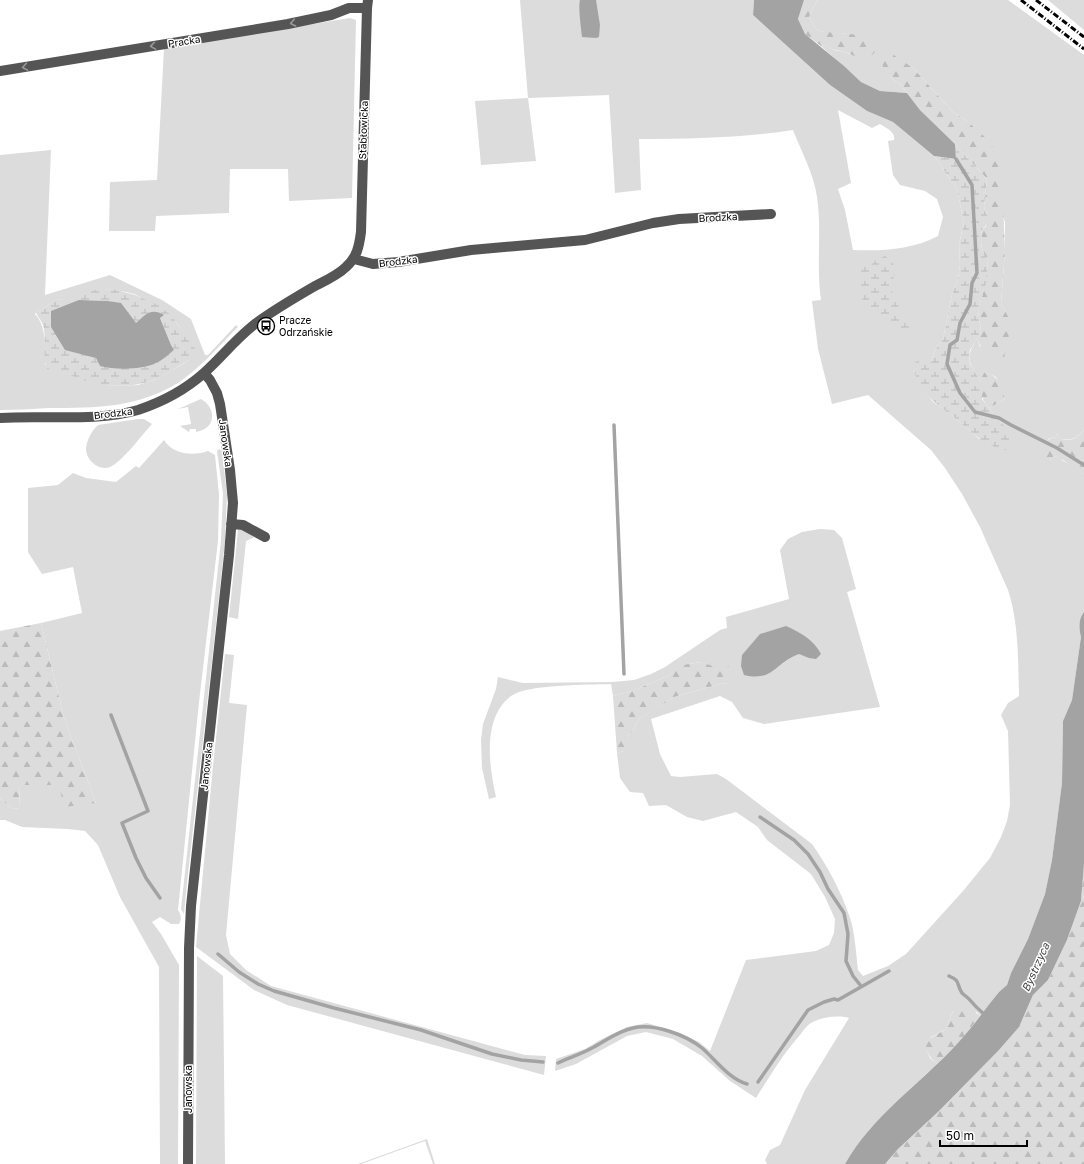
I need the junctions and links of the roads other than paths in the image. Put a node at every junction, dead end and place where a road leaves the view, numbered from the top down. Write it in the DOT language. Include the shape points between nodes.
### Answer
graph roads {
  1 [pos="367,4"];
  2 [pos="0,71"];
  3 [pos="771,214"];
  4 [pos="354,259"];
  5 [pos="204,373"];
  6 [pos="0,418"];
  7 [pos="231,524"];
  8 [pos="265,538"];
  9 [pos="188,1164"];
  1 -- 2 [label="street, Pracka, one-way" via="288,24"];
  1 -- 4 [label="street, Stabłowicka" via="361,232 359,248"];
  3 -- 4 [label="street, Brodzka" via="679,219 585,240 471,250 397,262 373,264"];
  4 -- 5 [label="street, Brodzka" via="345,269 258,322"];
  5 -- 6 [label="street, Brodzka" via="181,391 127,413"];
  5 -- 7 [label="street, Janowska" via="217,393 220,404 230,470 233,503"];
  7 -- 8 [label="street" via="243,525"];
  7 -- 9 [label="street, Janowska" via="191,906"];
}
